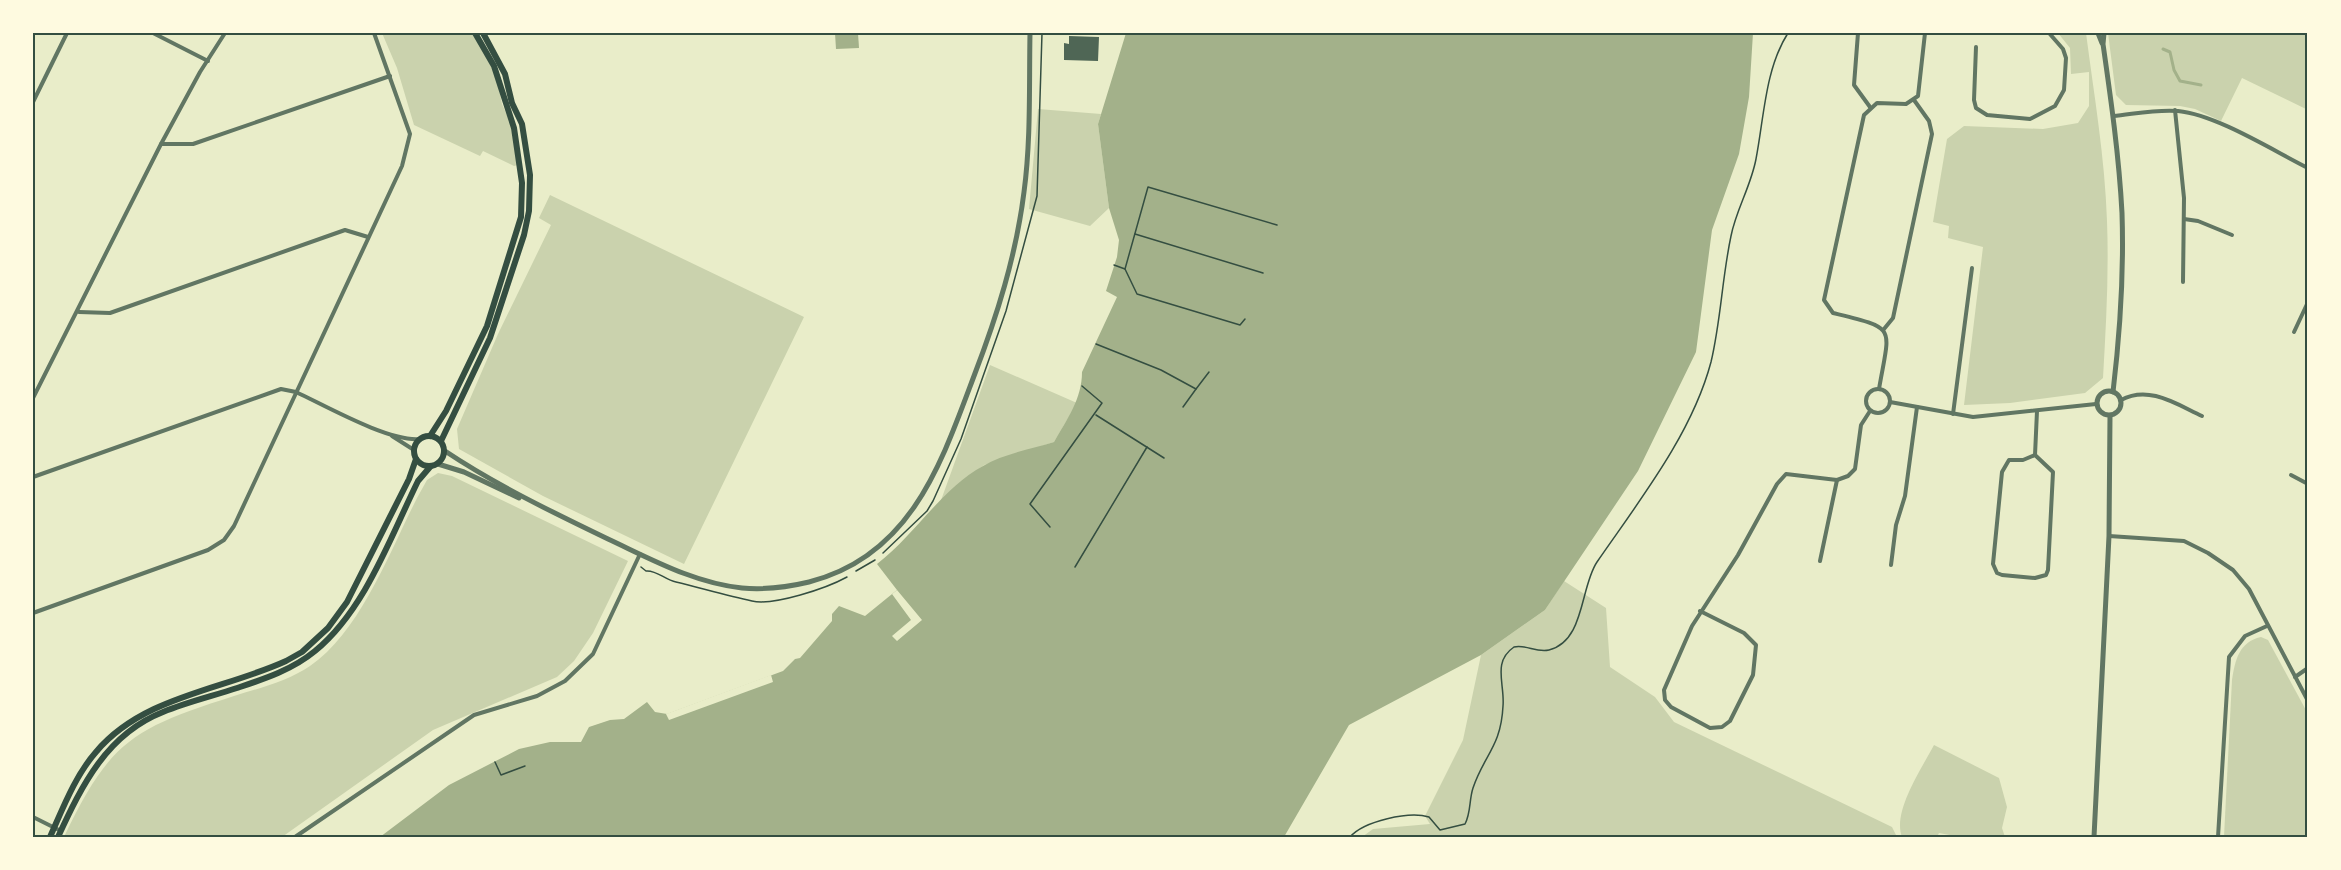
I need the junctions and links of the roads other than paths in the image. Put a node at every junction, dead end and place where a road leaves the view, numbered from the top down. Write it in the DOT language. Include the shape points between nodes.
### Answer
graph roads {
  1 [pos="67,33"];
  2 [pos="153,33"];
  3 [pos="225,33"];
  4 [pos="374,33"];
  5 [pos="475,33"];
  6 [pos="483,33"];
  7 [pos="1030,33"];
  8 [pos="1858,33"];
  9 [pos="1925,33"];
  10 [pos="2049,33"];
  11 [pos="2098,33"];
  12 [pos="2104,33"];
  13 [pos="2103,44"];
  14 [pos="1976,47"];
  15 [pos="208,60"];
  16 [pos="390,76"];
  17 [pos="1914,100"];
  18 [pos="33,102"];
  19 [pos="1870,107"];
  20 [pos="2175,110"];
  21 [pos="2112,116"];
  22 [pos="161,144"];
  23 [pos="2308,168"];
  24 [pos="2184,219"];
  25 [pos="2232,236"];
  26 [pos="368,237"];
  27 [pos="1972,268"];
  28 [pos="2183,282"];
  29 [pos="2308,302"];
  30 [pos="79,312"];
  31 [pos="1884,329"];
  32 [pos="2294,332"];
  33 [pos="1879,389"];
  34 [pos="296,392"];
  35 [pos="2113,392"];
  36 [pos="33,398"];
  37 [pos="2121,400"];
  38 [pos="1890,402"];
  39 [pos="2096,404"];
  40 [pos="1917,407"];
  41 [pos="1870,411"];
  42 [pos="2037,411"];
  43 [pos="1953,414"];
  44 [pos="2110,416"];
  45 [pos="2202,416"];
  46 [pos="386,432"];
  47 [pos="430,436"];
  48 [pos="420,439"];
  49 [pos="441,441"];
  50 [pos="414,450"];
  51 [pos="445,451"];
  52 [pos="2035,455"];
  53 [pos="416,459"];
  54 [pos="438,464"];
  55 [pos="430,467"];
  56 [pos="2291,475"];
  57 [pos="33,477"];
  58 [pos="1838,480"];
  59 [pos="2308,483"];
  60 [pos="535,504"];
  61 [pos="2109,536"];
  62 [pos="640,554"];
  63 [pos="1821,561"];
  64 [pos="1891,565"];
  65 [pos="1700,611"];
  66 [pos="33,613"];
  67 [pos="2267,626"];
  68 [pos="2308,668"];
  69 [pos="2295,676"];
  70 [pos="2308,701"];
  71 [pos="33,817"];
  72 [pos="58,832"];
  73 [pos="50,837"];
  74 [pos="295,837"];
  75 [pos="2094,837"];
  76 [pos="2218,837"];
  1 -- 18 [label="street"];
  2 -- 15 [label="street"];
  3 -- 15 [label="street"];
  4 -- 16 [label="street"];
  5 -- 47 [label="main road" via="494,66 514,128 522,207 517,235 487,326 451,403"];
  6 -- 49 [label="main road" via="505,74 522,124 530,175 529,209 490,338"];
  7 -- 62 [label="street" via="1026,175 1015,249 999,309 944,454 925,493 905,521 877,549 844,570 779,587 743,588 704,581"];
  8 -- 19 [label="street" via="1854,85"];
  9 -- 17 [label="street" via="1918,96"];
  10 -- 14 [label="street" via="2066,58 2064,90 2055,106 2030,119 1987,116 1976,108"];
  11 -- 13 [label="street"];
  12 -- 13 [label="street"];
  13 -- 21 [label="street"];
  15 -- 22 [label="street"];
  16 -- 22 [label="street" via="193,144"];
  16 -- 26 [label="street" via="410,134 402,166"];
  17 -- 19 [label="street"];
  17 -- 31 [label="street" via="1929,121 1932,134 1893,318"];
  19 -- 31 [label="street" via="1864,115 1824,300 1833,313"];
  20 -- 21 [label="street"];
  20 -- 23 [label="street" via="2209,119"];
  20 -- 24 [label="street"];
  21 -- 35 [label="street" via="2122,215"];
  22 -- 30 [label="street"];
  24 -- 25 [label="street" via="2205,223"];
  24 -- 28 [label="street"];
  26 -- 30 [label="street" via="345,230 110,313"];
  26 -- 34 [label="street"];
  27 -- 43 [label="street"];
  29 -- 32 [label="street"];
  30 -- 36 [label="street"];
  31 -- 33 [label="street" via="1888,339"];
  33 -- 38 [label="street" via="1886,392"];
  33 -- 41 [label="street" via="1867,397"];
  34 -- 46 [label="street"];
  34 -- 57 [label="street" via="281,389"];
  34 -- 66 [label="street" via="224,540 208,550"];
  35 -- 37 [label="street"];
  35 -- 39 [label="street" via="2102,393"];
  37 -- 44 [label="street" via="2118,412"];
  37 -- 45 [label="street" via="2150,394"];
  38 -- 40 [label="street"];
  38 -- 41 [label="street" via="1881,413"];
  39 -- 42 [label="street"];
  39 -- 44 [label="street" via="2099,412"];
  40 -- 43 [label="street"];
  40 -- 64 [label="street"];
  41 -- 58 [label="street" via="1861,426 1855,469"];
  42 -- 43 [label="street" via="1973,417"];
  42 -- 52 [label="street"];
  44 -- 61 [label="street"];
  46 -- 48 [label="street"];
  46 -- 50 [label="street"];
  47 -- 48 [label="main road"];
  47 -- 49 [label="main road"];
  48 -- 50 [label="main road"];
  49 -- 51 [label="main road"];
  50 -- 53 [label="main road"];
  51 -- 54 [label="main road"];
  51 -- 60 [label="street"];
  52 -- 52 [label="street" via="2053,472 2048,570 2046,575 2035,578 2002,575 1994,564 2002,472 2009,460"];
  53 -- 55 [label="main road"];
  53 -- 72 [label="main road" via="361,579 328,628 286,661 135,718 96,752 80,774"];
  54 -- 55 [label="main road"];
  54 -- 60 [label="street"];
  55 -- 72 [label="main road" via="418,482 345,621 330,638 304,660 286,669 166,710 136,726 99,759"];
  56 -- 59 [label="street"];
  58 -- 63 [label="street"];
  58 -- 65 [label="street" via="1786,474"];
  60 -- 62 [label="street"];
  61 -- 67 [label="street" via="2184,541 2208,553 2233,570 2249,589"];
  61 -- 75 [label="street"];
  62 -- 74 [label="street" via="593,654 565,681 537,696 474,715"];
  65 -- 65 [label="street" via="1664,690 1665,700 1710,728 1722,727 1730,721 1753,675 1756,645 1744,633"];
  67 -- 69 [label="street"];
  67 -- 76 [label="street" via="2245,636 2229,657"];
  68 -- 69 [label="street"];
  69 -- 70 [label="street"];
  71 -- 72 [label="street"];
  72 -- 73 [label="main road"];
}
